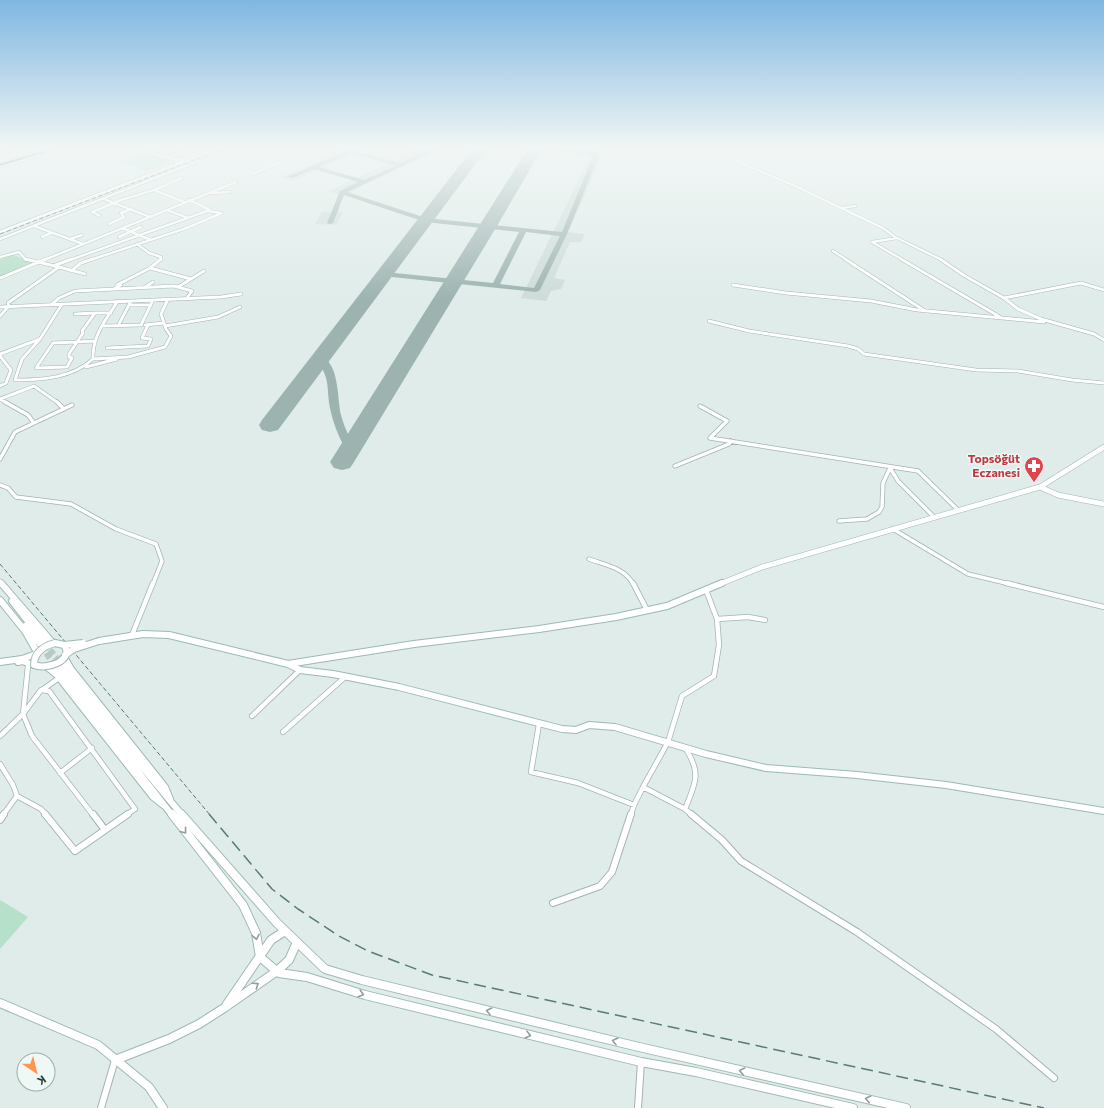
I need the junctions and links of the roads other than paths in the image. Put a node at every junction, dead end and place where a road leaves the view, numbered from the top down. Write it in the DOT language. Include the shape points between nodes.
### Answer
graph roads {
  1 [pos="87,199"];
  2 [pos="104,199"];
  3 [pos="125,199"];
  4 [pos="176,199"];
  5 [pos="193,199"];
  6 [pos="822,199"];
  7 [pos="189,200"];
  8 [pos="114,202"];
  9 [pos="184,202"];
  10 [pos="855,206"];
  11 [pos="842,208"];
  12 [pos="131,209"];
  13 [pos="167,210"];
  14 [pos="208,211"];
  15 [pos="118,212"];
  16 [pos="122,214"];
  17 [pos="100,216"];
  18 [pos="150,217"];
  19 [pos="188,218"];
  20 [pos="109,224"];
  21 [pos="34,226"];
  22 [pos="123,227"];
  23 [pos="142,227"];
  24 [pos="0,231"];
  25 [pos="130,232"];
  26 [pos="52,233"];
  27 [pos="82,235"];
  28 [pos="140,235"];
  29 [pos="119,236"];
  30 [pos="42,237"];
  31 [pos="897,238"];
  32 [pos="0,239"];
  33 [pos="70,239"];
  34 [pos="151,240"];
  35 [pos="83,244"];
  36 [pos="137,244"];
  37 [pos="832,251"];
  38 [pos="0,257"];
  39 [pos="39,262"];
  40 [pos="53,266"];
  41 [pos="59,267"];
  42 [pos="150,268"];
  43 [pos="71,270"];
  44 [pos="204,271"];
  45 [pos="85,274"];
  46 [pos="0,278"];
  47 [pos="191,279"];
  48 [pos="153,282"];
  49 [pos="733,285"];
  50 [pos="153,287"];
  51 [pos="178,287"];
  52 [pos="144,288"];
  53 [pos="113,289"];
  54 [pos="1104,290"];
  55 [pos="145,291"];
  56 [pos="241,294"];
  57 [pos="187,298"];
  58 [pos="1004,298"];
  59 [pos="168,299"];
  60 [pos="153,300"];
  61 [pos="118,301"];
  62 [pos="132,301"];
  63 [pos="52,304"];
  64 [pos="62,304"];
  65 [pos="129,305"];
  66 [pos="151,305"];
  67 [pos="0,306"];
  68 [pos="8,306"];
  69 [pos="240,307"];
  70 [pos="925,311"];
  71 [pos="95,313"];
  72 [pos="111,313"];
  73 [pos="75,314"];
  74 [pos="0,316"];
  75 [pos="1002,318"];
  76 [pos="708,321"];
  77 [pos="1052,322"];
  78 [pos="164,324"];
  79 [pos="148,325"];
  80 [pos="103,326"];
  81 [pos="118,326"];
  82 [pos="140,326"];
  83 [pos="40,339"];
  84 [pos="1104,340"];
  85 [pos="95,341"];
  86 [pos="77,342"];
  87 [pos="107,348"];
  88 [pos="0,355"];
  89 [pos="128,357"];
  90 [pos="93,358"];
  91 [pos="86,367"];
  92 [pos="1104,383"];
  93 [pos="0,386"];
  94 [pos="72,405"];
  95 [pos="700,406"];
  96 [pos="64,409"];
  97 [pos="34,423"];
  98 [pos="731,441"];
  99 [pos="1104,447"];
  100 [pos="0,459"];
  101 [pos="675,466"];
  102 [pos="890,468"];
  103 [pos="0,485"];
  104 [pos="1040,487"];
  105 [pos="1104,504"];
  106 [pos="958,510"];
  107 [pos="934,517"];
  108 [pos="839,521"];
  109 [pos="892,529"];
  110 [pos="589,559"];
  111 [pos="0,582"];
  112 [pos="0,585"];
  113 [pos="706,590"];
  114 [pos="0,594"];
  115 [pos="0,600"];
  116 [pos="1104,606"];
  117 [pos="647,610"];
  118 [pos="717,619"];
  119 [pos="765,620"];
  120 [pos="132,635"];
  121 [pos="99,641"];
  122 [pos="55,643"];
  123 [pos="64,645"];
  124 [pos="37,653"];
  125 [pos="0,664"];
  126 [pos="288,664"];
  127 [pos="31,665"];
  128 [pos="60,666"];
  129 [pos="47,668"];
  130 [pos="300,670"];
  131 [pos="345,677"];
  132 [pos="41,690"];
  133 [pos="23,714"];
  134 [pos="252,716"];
  135 [pos="539,724"];
  136 [pos="283,732"];
  137 [pos="0,736"];
  138 [pos="668,742"];
  139 [pos="685,747"];
  140 [pos="92,748"];
  141 [pos="0,764"];
  142 [pos="60,773"];
  143 [pos="643,787"];
  144 [pos="17,796"];
  145 [pos="634,805"];
  146 [pos="170,806"];
  147 [pos="685,809"];
  148 [pos="1104,811"];
  149 [pos="0,820"];
  150 [pos="105,830"];
  151 [pos="553,903"];
  152 [pos="285,931"];
  153 [pos="297,942"];
  154 [pos="260,957"];
  155 [pos="276,971"];
  156 [pos="0,1003"];
  157 [pos="224,1008"];
  158 [pos="115,1060"];
  159 [pos="641,1062"];
  160 [pos="1054,1078"];
  161 [pos="101,1108"];
  162 [pos="163,1108"];
  163 [pos="638,1108"];
  164 [pos="853,1108"];
  165 [pos="906,1108"];
  1 -- 24 [label="street"];
  2 -- 8 [label="street"];
  2 -- 21 [label="street"];
  3 -- 8 [label="street"];
  4 -- 9 [label="street"];
  5 -- 7 [label="street"];
  6 -- 11 [label="street"];
  7 -- 9 [label="street"];
  7 -- 14 [label="street" via="209,208"];
  8 -- 12 [label="street"];
  8 -- 17 [label="street" via="92,212"];
  9 -- 13 [label="street"];
  10 -- 11 [label="street"];
  11 -- 31 [label="street" via="883,228"];
  12 -- 16 [label="street"];
  12 -- 18 [label="street"];
  13 -- 18 [label="street"];
  13 -- 19 [label="street"];
  14 -- 19 [label="street"];
  14 -- 34 [label="street" via="222,213"];
  15 -- 16 [label="street"];
  16 -- 20 [label="street" via="124,217 116,223"];
  18 -- 22 [label="street"];
  19 -- 28 [label="street"];
  21 -- 26 [label="street"];
  21 -- 32 [label="street"];
  22 -- 25 [label="street"];
  22 -- 35 [label="street"];
  23 -- 25 [label="street"];
  25 -- 28 [label="street"];
  25 -- 29 [label="street"];
  26 -- 30 [label="street"];
  26 -- 33 [label="street"];
  27 -- 33 [label="street"];
  28 -- 34 [label="street"];
  28 -- 40 [label="street"];
  31 -- 58 [label="street" via="934,255"];
  31 -- 75 [label="street" via="872,242"];
  33 -- 35 [label="street"];
  34 -- 36 [label="street"];
  35 -- 39 [label="street"];
  36 -- 42 [label="street" via="161,257 161,260"];
  36 -- 43 [label="street" via="81,263"];
  37 -- 70 [label="street"];
  38 -- 39 [label="street" via="19,252 26,260"];
  39 -- 40 [label="street"];
  39 -- 46 [label="street"];
  40 -- 41 [label="street"];
  41 -- 43 [label="street"];
  41 -- 68 [label="street" via="8,303"];
  42 -- 47 [label="street"];
  42 -- 53 [label="street"];
  43 -- 45 [label="street"];
  44 -- 47 [label="street"];
  47 -- 51 [label="street"];
  48 -- 52 [label="street"];
  49 -- 70 [label="street" via="871,301"];
  50 -- 51 [label="street"];
  50 -- 52 [label="street"];
  50 -- 55 [label="street"];
  51 -- 57 [label="street" via="192,291"];
  52 -- 53 [label="street"];
  53 -- 63 [label="street" via="75,291"];
  54 -- 58 [label="street" via="1081,283"];
  56 -- 57 [label="street"];
  57 -- 59 [label="street"];
  58 -- 77 [label="street" via="1018,309"];
  59 -- 60 [label="street"];
  59 -- 78 [label="street" via="161,314"];
  60 -- 62 [label="street"];
  60 -- 66 [label="street"];
  61 -- 62 [label="street"];
  61 -- 64 [label="street"];
  61 -- 72 [label="street"];
  62 -- 65 [label="street"];
  63 -- 64 [label="street"];
  63 -- 68 [label="street"];
  64 -- 83 [label="street"];
  65 -- 66 [label="street"];
  65 -- 81 [label="street"];
  66 -- 82 [label="street"];
  67 -- 68 [label="street"];
  68 -- 74 [label="street"];
  69 -- 78 [label="street" via="218,317"];
  70 -- 75 [label="street"];
  71 -- 72 [label="street"];
  71 -- 73 [label="street"];
  71 -- 86 [label="street"];
  72 -- 80 [label="street"];
  75 -- 77 [label="street"];
  76 -- 92 [label="street" via="776,336 848,346 864,354 976,370 1018,370"];
  77 -- 84 [label="street" via="1094,334"];
  78 -- 79 [label="street"];
  78 -- 89 [label="street" via="171,336 165,346"];
  79 -- 82 [label="street"];
  79 -- 87 [label="street" via="142,338 151,339 148,346"];
  80 -- 81 [label="street"];
  80 -- 85 [label="street"];
  81 -- 82 [label="street"];
  83 -- 88 [label="street"];
  83 -- 91 [label="street" via="22,359 15,380 46,379"];
  85 -- 86 [label="street"];
  85 -- 90 [label="street"];
  86 -- 86 [label="street" via="53,344 36,368 67,366 72,358 69,354"];
  88 -- 93 [label="street" via="11,370 6,383"];
  89 -- 90 [label="street"];
  89 -- 91 [label="street"];
  90 -- 91 [label="street"];
  94 -- 96 [label="street"];
  95 -- 98 [label="street" via="727,421 710,438"];
  96 -- 97 [label="street"];
  96 -- 97 [label="street" via="52,397 34,386 0,398 28,415"];
  97 -- 100 [label="street" via="15,432"];
  98 -- 101 [label="street"];
  98 -- 102 [label="street"];
  99 -- 104 [label="street"];
  102 -- 106 [label="street" via="918,471"];
  102 -- 107 [label="street" via="898,481"];
  102 -- 108 [label="street" via="884,483 882,507 879,512 867,519"];
  103 -- 120 [label="street" via="8,488 16,497 71,504 116,528 156,544 162,561"];
  104 -- 105 [label="street" via="1058,495"];
  104 -- 106 [label="street"];
  106 -- 107 [label="street"];
  107 -- 109 [label="street"];
  109 -- 113 [label="street" via="762,567"];
  109 -- 116 [label="street" via="968,574"];
  110 -- 117 [label="street" via="621,571 630,578"];
  111 -- 122 [label="street"];
  112 -- 114 [label="street" via="42,643"];
  113 -- 117 [label="street" via="667,606"];
  113 -- 118 [label="street"];
  115 -- 124 [label="street" via="25,631"];
  117 -- 126 [label="street" via="539,629 414,644"];
  118 -- 119 [label="street" via="748,617"];
  118 -- 138 [label="street" via="720,645 714,676 682,696"];
  120 -- 121 [label="street"];
  120 -- 126 [label="street" via="168,635"];
  121 -- 123 [label="street, bridge"];
  121 -- 128 [label="street, bridge" via="74,649"];
  122 -- 123 [label="street, bridge"];
  122 -- 124 [label="street, bridge" via="44,646"];
  123 -- 128 [label="street, bridge" via="66,648"];
  124 -- 125 [label="street"];
  124 -- 127 [label="street, bridge"];
  125 -- 127 [label="street" via="22,661"];
  126 -- 130 [label="street"];
  127 -- 129 [label="street, bridge"];
  127 -- 133 [label="street"];
  128 -- 129 [label="street"];
  128 -- 129 [label="street, bridge" via="57,663"];
  128 -- 132 [label="street"];
  128 -- 146 [label="street"];
  128 -- 146 [label="street" via="71,669 166,787"];
  130 -- 131 [label="street"];
  130 -- 134 [label="street"];
  131 -- 135 [label="street" via="396,687"];
  131 -- 136 [label="street"];
  132 -- 133 [label="street"];
  132 -- 140 [label="street" via="49,691"];
  133 -- 137 [label="street"];
  133 -- 142 [label="street" via="32,736"];
  135 -- 138 [label="street" via="576,730 589,725 615,727"];
  135 -- 145 [label="street" via="531,772 578,783"];
  138 -- 139 [label="street"];
  138 -- 143 [label="street"];
  139 -- 147 [label="street" via="697,767 697,778"];
  139 -- 148 [label="street" via="766,768 946,785"];
  140 -- 142 [label="street"];
  140 -- 150 [label="street" via="134,808"];
  141 -- 144 [label="street" via="14,785"];
  142 -- 150 [label="street"];
  143 -- 145 [label="street"];
  143 -- 147 [label="street"];
  144 -- 149 [label="street"];
  144 -- 150 [label="street" via="41,809 75,851"];
  145 -- 151 [label="street" via="612,872 600,886"];
  146 -- 152 [label="street"];
  146 -- 154 [label="street, one-way" via="243,905 256,933"];
  147 -- 160 [label="street" via="722,840 741,861 857,932 996,1029"];
  152 -- 153 [label="street"];
  152 -- 154 [label="street" via="271,940"];
  153 -- 155 [label="street" via="289,960"];
  165 -- 153 [label="street, one-way" via="362,980 325,969"];
  154 -- 155 [label="street"];
  154 -- 157 [label="street"];
  157 -- 155 [label="street, one-way"];
  155 -- 159 [label="street, one-way"];
  156 -- 158 [label="street" via="98,1044"];
  157 -- 158 [label="street" via="169,1039"];
  158 -- 161 [label="street"];
  158 -- 162 [label="street" via="149,1087"];
  159 -- 163 [label="street"];
  159 -- 164 [label="street"];
}
